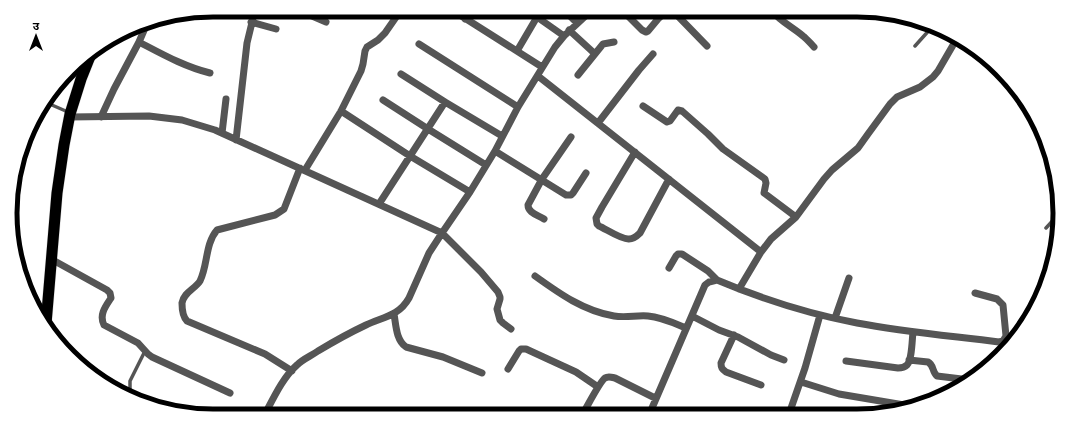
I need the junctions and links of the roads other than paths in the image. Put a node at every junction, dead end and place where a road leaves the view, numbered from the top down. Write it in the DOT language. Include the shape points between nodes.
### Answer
graph roads {
  1 [pos="253,17"];
  2 [pos="314,17"];
  3 [pos="396,17"];
  4 [pos="462,17"];
  5 [pos="537,17"];
  6 [pos="571,17"];
  7 [pos="584,17"];
  8 [pos="629,17"];
  9 [pos="660,17"];
  10 [pos="679,17"];
  11 [pos="777,17"];
  12 [pos="465,19"];
  13 [pos="251,22"];
  14 [pos="326,22"];
  15 [pos="577,23"];
  16 [pos="144,29"];
  17 [pos="276,29"];
  18 [pos="569,30"];
  19 [pos="929,31"];
  20 [pos="564,36"];
  21 [pos="139,42"];
  22 [pos="614,42"];
  23 [pos="954,43"];
  24 [pos="419,44"];
  25 [pos="707,46"];
  26 [pos="915,46"];
  27 [pos="814,48"];
  28 [pos="517,51"];
  29 [pos="594,54"];
  30 [pos="653,54"];
  31 [pos="87,63"];
  32 [pos="542,67"];
  33 [pos="210,73"];
  34 [pos="401,74"];
  35 [pos="578,75"];
  36 [pos="538,76"];
  37 [pos="226,99"];
  38 [pos="383,100"];
  39 [pos="445,102"];
  40 [pos="50,104"];
  41 [pos="643,106"];
  42 [pos="518,107"];
  43 [pos="341,111"];
  44 [pos="70,115"];
  45 [pos="101,117"];
  46 [pos="598,123"];
  47 [pos="428,129"];
  48 [pos="222,134"];
  49 [pos="502,136"];
  50 [pos="571,137"];
  51 [pos="236,140"];
  52 [pos="495,151"];
  53 [pos="635,152"];
  54 [pos="410,156"];
  55 [pos="486,165"];
  56 [pos="303,169"];
  57 [pos="586,173"];
  58 [pos="542,179"];
  59 [pos="669,179"];
  60 [pos="470,192"];
  61 [pos="379,204"];
  62 [pos="796,217"];
  63 [pos="544,219"];
  64 [pos="1053,220"];
  65 [pos="1046,228"];
  66 [pos="442,232"];
  67 [pos="761,252"];
  68 [pos="51,259"];
  69 [pos="669,268"];
  70 [pos="535,276"];
  71 [pos="849,278"];
  72 [pos="717,280"];
  73 [pos="738,289"];
  74 [pos="975,293"];
  75 [pos="394,314"];
  76 [pos="820,315"];
  77 [pos="692,316"];
  78 [pos="47,317"];
  79 [pos="835,318"];
  80 [pos="686,328"];
  81 [pos="510,329"];
  82 [pos="914,332"];
  83 [pos="734,335"];
  84 [pos="1006,336"];
  85 [pos="145,351"];
  86 [pos="784,360"];
  87 [pos="910,360"];
  88 [pos="846,361"];
  89 [pos="508,369"];
  90 [pos="292,370"];
  91 [pos="482,372"];
  92 [pos="961,379"];
  93 [pos="800,382"];
  94 [pos="761,385"];
  95 [pos="598,387"];
  96 [pos="130,390"];
  97 [pos="230,393"];
  98 [pos="656,398"];
  99 [pos="899,404"];
  100 [pos="268,409"];
  101 [pos="585,409"];
  102 [pos="651,409"];
  103 [pos="791,409"];
  1 -- 13 [label="street"];
  2 -- 14 [label="street"];
  3 -- 43 [label="street" via="385,33 367,47 361,71"];
  4 -- 12 [label="street"];
  5 -- 20 [label="street"];
  5 -- 28 [label="street"];
  6 -- 15 [label="street"];
  7 -- 15 [label="street"];
  8 -- 9 [label="street" via="646,32"];
  10 -- 25 [label="street"];
  11 -- 27 [label="street" via="805,37"];
  12 -- 28 [label="street"];
  13 -- 17 [label="street"];
  13 -- 51 [label="street" via="244,61"];
  15 -- 18 [label="street"];
  16 -- 21 [label="street"];
  18 -- 20 [label="street"];
  18 -- 29 [label="street"];
  19 -- 26 [label="lane"];
  20 -- 32 [label="street"];
  21 -- 33 [label="street" via="163,55"];
  21 -- 45 [label="street"];
  22 -- 29 [label="street" via="603,44"];
  23 -- 62 [label="street" via="933,77 920,87 897,97 890,104 858,148 832,170"];
  24 -- 42 [label="street"];
  28 -- 32 [label="street"];
  29 -- 35 [label="street"];
  30 -- 46 [label="street"];
  31 -- 44 [label="highway"];
  32 -- 36 [label="street"];
  34 -- 39 [label="street"];
  36 -- 42 [label="street"];
  36 -- 46 [label="street"];
  37 -- 48 [label="street"];
  38 -- 47 [label="street"];
  39 -- 47 [label="street"];
  39 -- 49 [label="street"];
  40 -- 44 [label="lane"];
  41 -- 62 [label="street" via="667,122 678,110 682,111 723,149 765,179 765,195"];
  42 -- 49 [label="street"];
  43 -- 54 [label="street"];
  43 -- 56 [label="street"];
  44 -- 45 [label="street"];
  44 -- 68 [label="highway" via="57,193"];
  45 -- 48 [label="street" via="149,116 182,120"];
  46 -- 53 [label="street"];
  47 -- 54 [label="street"];
  47 -- 55 [label="street"];
  48 -- 51 [label="street"];
  49 -- 52 [label="street"];
  50 -- 58 [label="street"];
  51 -- 56 [label="street"];
  52 -- 55 [label="street"];
  52 -- 58 [label="street"];
  53 -- 59 [label="street"];
  53 -- 59 [label="street" via="596,218 599,226 624,239 629,240 637,236"];
  54 -- 60 [label="street"];
  54 -- 61 [label="street"];
  55 -- 60 [label="street"];
  56 -- 61 [label="street"];
  56 -- 90 [label="street" via="284,209 280,212 217,230 212,236 200,281 186,294 182,303 187,321 266,354"];
  57 -- 58 [label="street" via="569,195"];
  58 -- 63 [label="street" via="529,201 528,208"];
  59 -- 67 [label="street"];
  60 -- 66 [label="street"];
  61 -- 66 [label="street"];
  62 -- 67 [label="street"];
  64 -- 65 [label="lane"];
  66 -- 75 [label="street" via="405,305"];
  66 -- 81 [label="street" via="498,292 500,300 497,309 500,320"];
  67 -- 73 [label="street"];
  68 -- 78 [label="highway"];
  68 -- 85 [label="street" via="107,290 111,298 103,313 103,323 138,343"];
  69 -- 72 [label="street" via="676,256 682,254"];
  70 -- 80 [label="street" via="568,299 596,311 614,316 656,317"];
  71 -- 79 [label="street"];
  72 -- 73 [label="street"];
  72 -- 77 [label="street" via="705,285"];
  73 -- 76 [label="street"];
  74 -- 84 [label="street" via="993,297 1003,305"];
  75 -- 90 [label="street" via="334,342"];
  75 -- 91 [label="street" via="399,340 406,347 443,357"];
  76 -- 79 [label="street"];
  76 -- 93 [label="street"];
  77 -- 80 [label="street"];
  77 -- 83 [label="street"];
  79 -- 82 [label="street"];
  80 -- 98 [label="street"];
  82 -- 84 [label="street" via="999,342"];
  82 -- 87 [label="street"];
  83 -- 86 [label="street"];
  83 -- 94 [label="street" via="721,363 722,370"];
  85 -- 96 [label="lane" via="130,381"];
  85 -- 97 [label="street" via="152,357"];
  87 -- 88 [label="street" via="906,366 898,368"];
  87 -- 92 [label="street" via="928,362 937,376"];
  89 -- 95 [label="street" via="519,351 526,349 569,368"];
  90 -- 100 [label="street"];
  93 -- 99 [label="street" via="838,394"];
  93 -- 103 [label="street"];
  95 -- 98 [label="street" via="604,378 611,377"];
  95 -- 101 [label="street"];
  98 -- 102 [label="street"];
}
